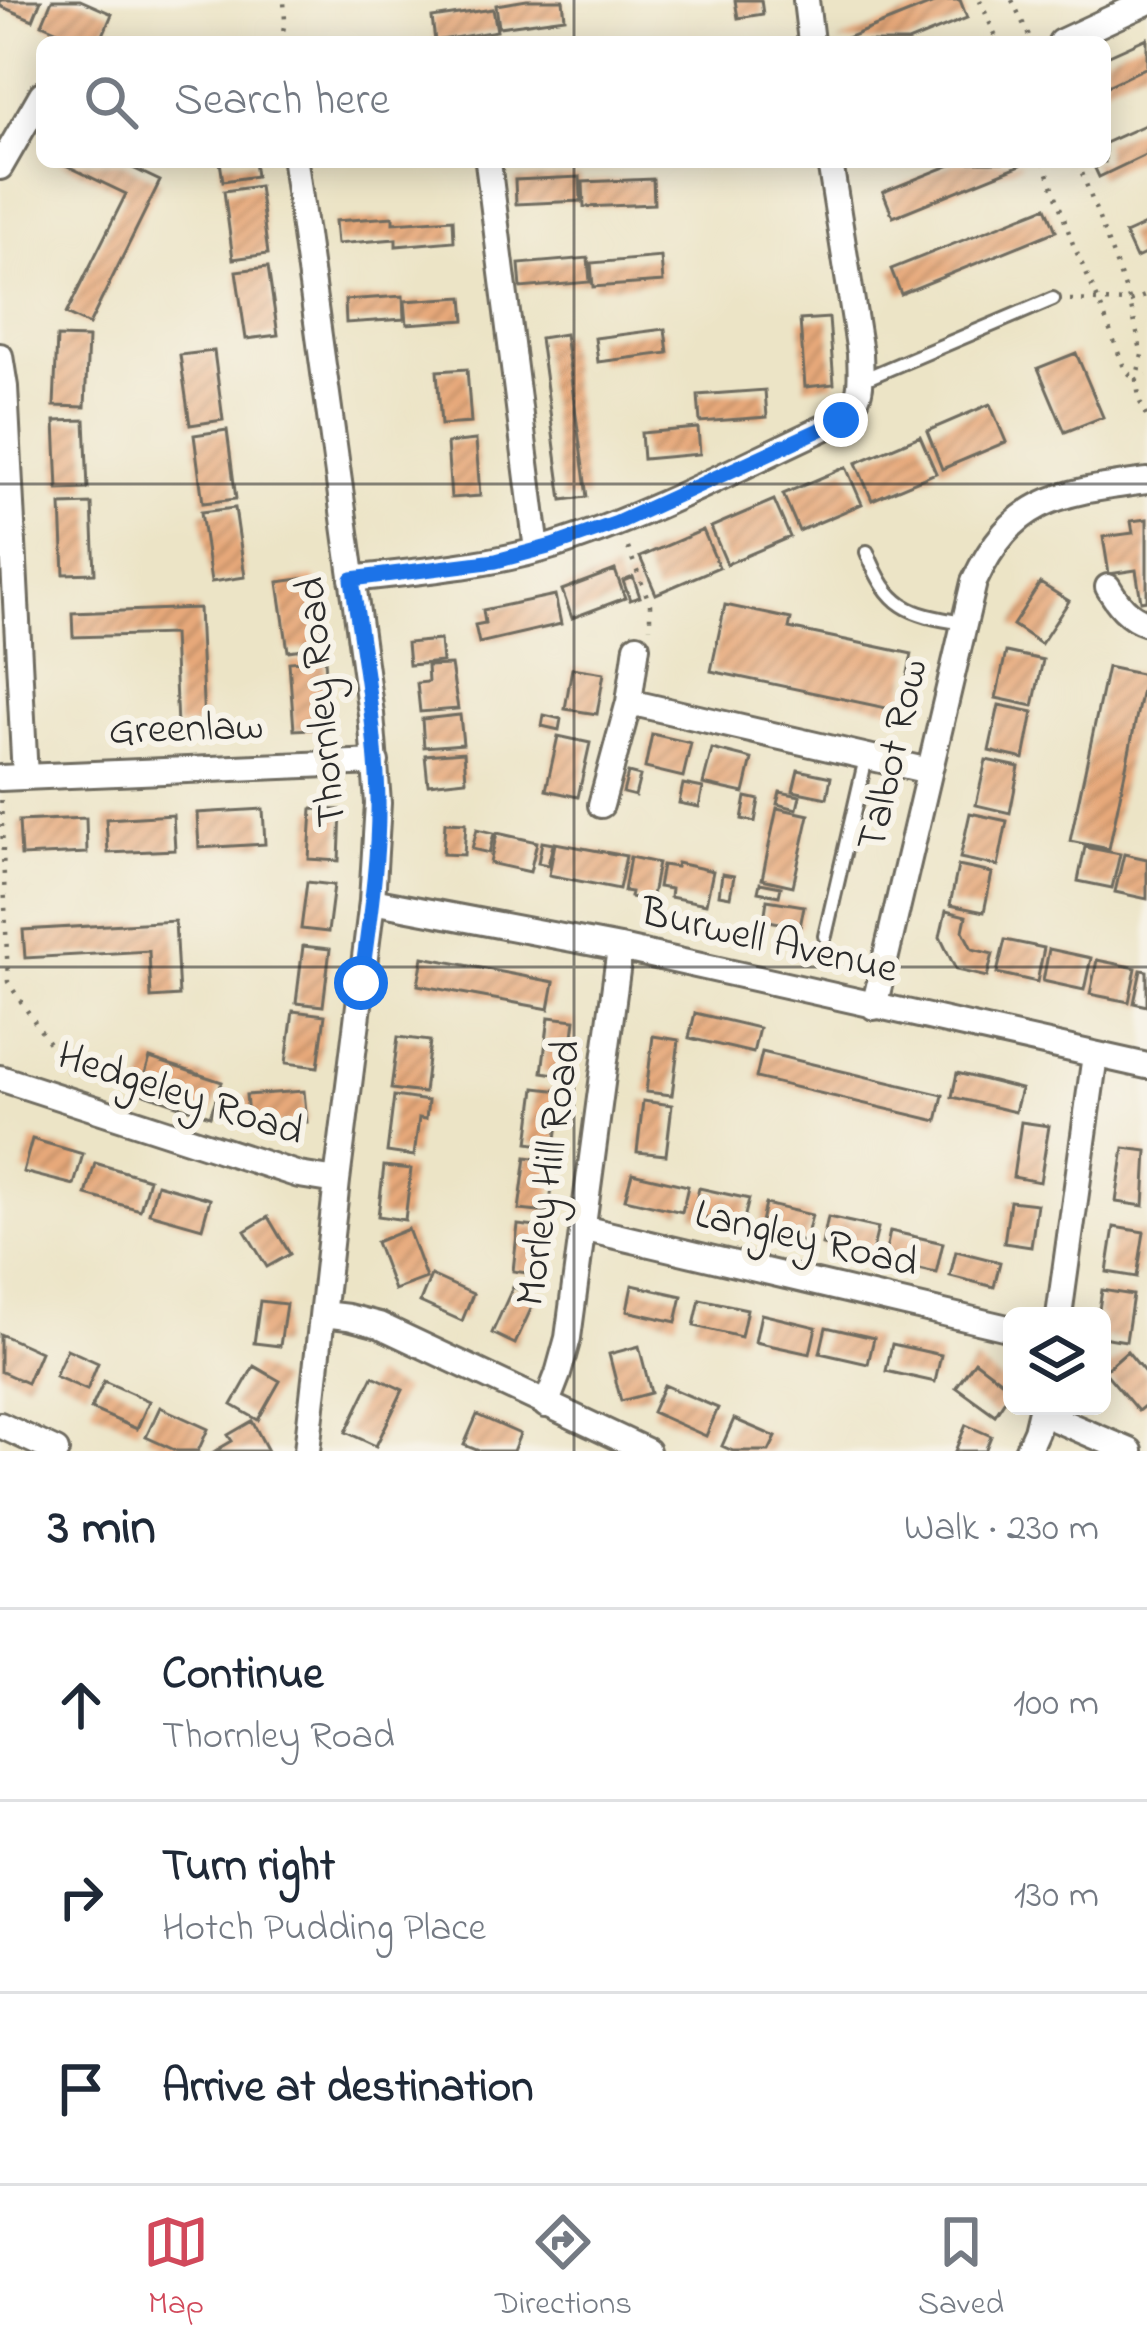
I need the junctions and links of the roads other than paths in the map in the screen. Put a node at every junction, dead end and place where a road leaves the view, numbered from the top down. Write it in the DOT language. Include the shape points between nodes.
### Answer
graph roads {
  1 [pos="806,0"];
  2 [pos="1147,2"];
  3 [pos="810,36"];
  4 [pos="1074,36"];
  5 [pos="36,104"];
  6 [pos="0,167"];
  7 [pos="296,168"];
  8 [pos="489,168"];
  9 [pos="831,168"];
  10 [pos="1053,299"];
  11 [pos="0,356"];
  12 [pos="861,380"];
  13 [pos="1147,481"];
  14 [pos="537,550"];
  15 [pos="867,552"];
  16 [pos="352,579"];
  17 [pos="1108,587"];
  18 [pos="964,623"];
  19 [pos="1147,623"];
  20 [pos="638,646"];
  21 [pos="629,702"];
  22 [pos="866,756"];
  23 [pos="376,762"];
  24 [pos="929,771"];
  25 [pos="8,779"];
  26 [pos="601,805"];
  27 [pos="372,901"];
  28 [pos="825,935"];
  29 [pos="620,948"];
  30 [pos="874,1007"];
  31 [pos="1095,1055"];
  32 [pos="1147,1066"];
  33 [pos="0,1078"];
  34 [pos="337,1181"];
  35 [pos="582,1228"];
  36 [pos="1060,1307"];
  37 [pos="323,1314"];
  38 [pos="1003,1327"];
  39 [pos="546,1405"];
  40 [pos="1040,1415"];
  41 [pos="1053,1415"];
  42 [pos="0,1425"];
  43 [pos="56,1451"];
  44 [pos="307,1451"];
  45 [pos="647,1451"];
  46 [pos="1027,1451"];
  47 [pos="1130,1451"];
  1 -- 3 [label="street"];
  2 -- 4 [label="street"];
  5 -- 6 [label="street"];
  7 -- 16 [label="street, Thornley Road"];
  8 -- 14 [label="street"];
  9 -- 12 [label="street"];
  10 -- 12 [label="lane"];
  11 -- 25 [label="street"];
  12 -- 14 [label="street" via="856,404 841,420 617,523"];
  13 -- 18 [label="street, Talbot Row" via="1054,497 1017,519 988,553"];
  14 -- 16 [label="street"];
  15 -- 18 [label="lane" via="896,602"];
  16 -- 23 [label="street, Thornley Road"];
  17 -- 19 [label="street" via="1128,614"];
  18 -- 24 [label="street, Talbot Row"];
  20 -- 21 [label="street"];
  21 -- 22 [label="street"];
  21 -- 26 [label="street"];
  22 -- 24 [label="street"];
  22 -- 28 [label="lane"];
  23 -- 25 [label="street, Greenlaw"];
  23 -- 27 [label="street, Thornley Road"];
  24 -- 30 [label="street, Talbot Row"];
  27 -- 29 [label="street, Burwell Avenue"];
  27 -- 34 [label="street, Thornley Road"];
  29 -- 30 [label="street, Burwell Avenue"];
  29 -- 35 [label="street, Morley Hill Road"];
  30 -- 31 [label="street, Burwell Avenue"];
  31 -- 32 [label="street, Burwell Avenue"];
  31 -- 36 [label="street"];
  33 -- 34 [label="street, Hedgeley Road"];
  34 -- 37 [label="street, Thornley Road"];
  35 -- 38 [label="street, Langley Road"];
  35 -- 39 [label="street, Morley Hill Road" via="568,1338"];
  37 -- 39 [label="street" via="379,1325"];
  37 -- 44 [label="street, Thornley Road"];
  39 -- 45 [label="street"];
  40 -- 46 [label="street"];
  41 -- 47 [label="street"];
  42 -- 43 [label="street"];
}
